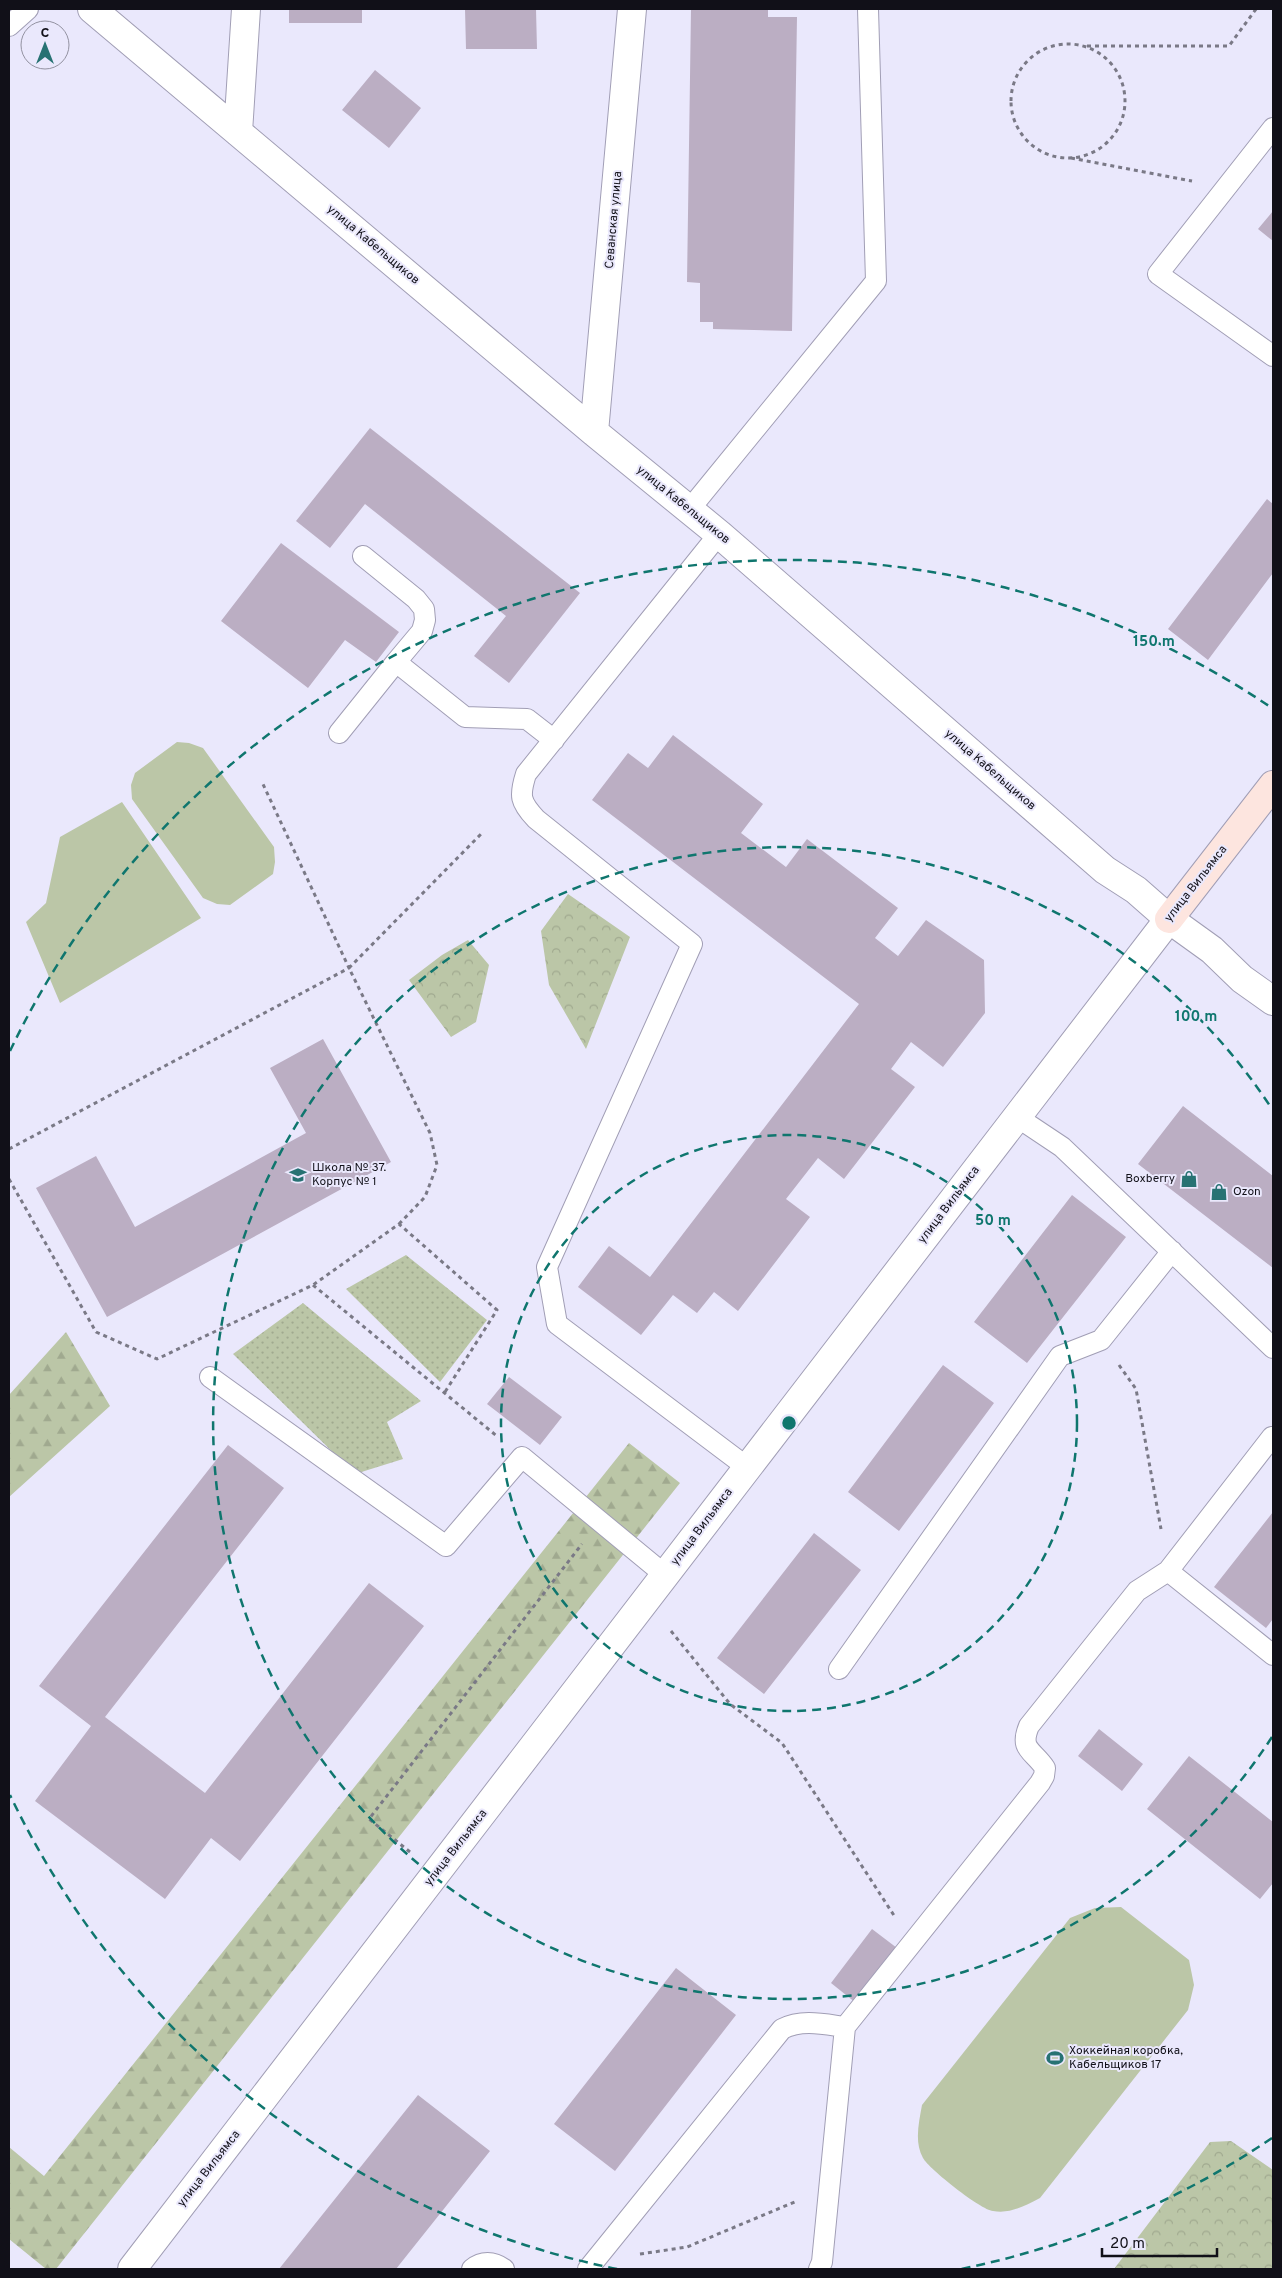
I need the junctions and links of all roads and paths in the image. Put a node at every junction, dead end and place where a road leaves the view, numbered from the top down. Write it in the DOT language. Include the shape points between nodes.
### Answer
graph roads {
  1 [pos="28,9"];
  2 [pos="92,9"];
  3 [pos="246,9"];
  4 [pos="632,9"];
  5 [pos="868,9"];
  6 [pos="1256,9"];
  7 [pos="9,26"];
  8 [pos="1084,46"];
  9 [pos="1273,128"];
  10 [pos="238,132"];
  11 [pos="1068,158"];
  12 [pos="1226,187"];
  13 [pos="1273,356"];
  14 [pos="594,432"];
  15 [pos="689,510"];
  16 [pos="719,534"];
  17 [pos="363,556"];
  18 [pos="396,662"];
  19 [pos="339,733"];
  20 [pos="554,740"];
  21 [pos="262,782"];
  22 [pos="1273,785"];
  23 [pos="483,832"];
  24 [pos="1170,919"];
  25 [pos="349,968"];
  26 [pos="1273,1001"];
  27 [pos="1017,1117"];
  28 [pos="9,1149"];
  29 [pos="9,1179"];
  30 [pos="399,1224"];
  31 [pos="1172,1251"];
  32 [pos="312,1285"];
  33 [pos="1101,1340"];
  34 [pos="1273,1348"];
  35 [pos="210,1377"];
  36 [pos="445,1392"];
  37 [pos="1272,1437"];
  38 [pos="522,1457"];
  39 [pos="748,1468"];
  40 [pos="599,1522"];
  41 [pos="1168,1571"];
  42 [pos="666,1575"];
  43 [pos="671,1631"];
  44 [pos="1273,1655"];
  45 [pos="839,1669"];
  46 [pos="413,1854"];
  47 [pos="912,1943"];
  48 [pos="845,2027"];
  49 [pos="830,2188"];
  50 [pos="592,2264"];
  51 [pos="132,2269"];
  52 [pos="472,2269"];
  53 [pos="504,2269"];
  54 [pos="819,2269"];
  1 -- 7 [label="lane"];
  2 -- 10 [label="street, улица Кабельщиков"];
  3 -- 10 [label="street"];
  4 -- 14 [label="street, Севанская улица"];
  5 -- 15 [label="lane" via="876,281"];
  6 -- 8 [label="path" via="1228,46"];
  8 -- 11 [label="path" via="1111,64 1120,77 1124,109 1111,138 1084,156"];
  8 -- 11 [label="path" via="1051,46 1037,53 1024,64 1011,93 1011,109 1024,138 1051,156"];
  9 -- 12 [label="lane"];
  10 -- 14 [label="street, улица Кабельщиков"];
  11 -- 12 [label="path"];
  12 -- 13 [label="lane" via="1158,274"];
  14 -- 15 [label="street, улица Кабельщиков"];
  15 -- 16 [label="street, улица Кабельщиков"];
  16 -- 20 [label="lane"];
  16 -- 24 [label="street, улица Кабельщиков" via="1105,870 1136,890"];
  17 -- 18 [label="lane" via="424,609 422,631"];
  18 -- 19 [label="lane"];
  18 -- 20 [label="lane" via="465,717 527,719"];
  20 -- 39 [label="lane" via="526,774 521,791 524,806 692,944 547,1267 557,1324"];
  21 -- 25 [label="path"];
  22 -- 24 [label="street, улица Вильямса"];
  23 -- 25 [label="path"];
  24 -- 26 [label="street, улица Кабельщиков"];
  24 -- 27 [label="street, улица Вильямса"];
  25 -- 28 [label="path"];
  25 -- 30 [label="path" via="430,1133 437,1165 425,1197"];
  27 -- 31 [label="lane" via="1062,1147"];
  27 -- 39 [label="street, улица Вильямса"];
  29 -- 32 [label="path" via="96,1332 157,1359"];
  30 -- 32 [label="path"];
  30 -- 36 [label="path" via="497,1310"];
  31 -- 33 [label="lane"];
  31 -- 34 [label="lane"];
  32 -- 36 [label="path"];
  33 -- 41 [label="path" via="1136,1389"];
  33 -- 45 [label="lane" via="1060,1356"];
  35 -- 38 [label="lane" via="446,1546"];
  36 -- 38 [label="path"];
  37 -- 41 [label="lane"];
  38 -- 40 [label="lane"];
  39 -- 42 [label="street, улица Вильямса"];
  40 -- 42 [label="lane"];
  40 -- 46 [label="path" via="368,1819"];
  41 -- 44 [label="lane"];
  41 -- 47 [label="lane" via="1137,1591 1029,1726 1025,1745 1045,1768 1040,1783"];
  42 -- 51 [label="street, улица Вильямса"];
  43 -- 47 [label="path" via="730,1704 782,1743"];
  47 -- 48 [label="lane"];
  48 -- 49 [label="lane"];
  48 -- 50 [label="lane" via="812,2022 794,2023 782,2030"];
  49 -- 50 [label="path" via="686,2247"];
  49 -- 54 [label="lane"];
  52 -- 53 [label="lane" via="489,2262"];
}
